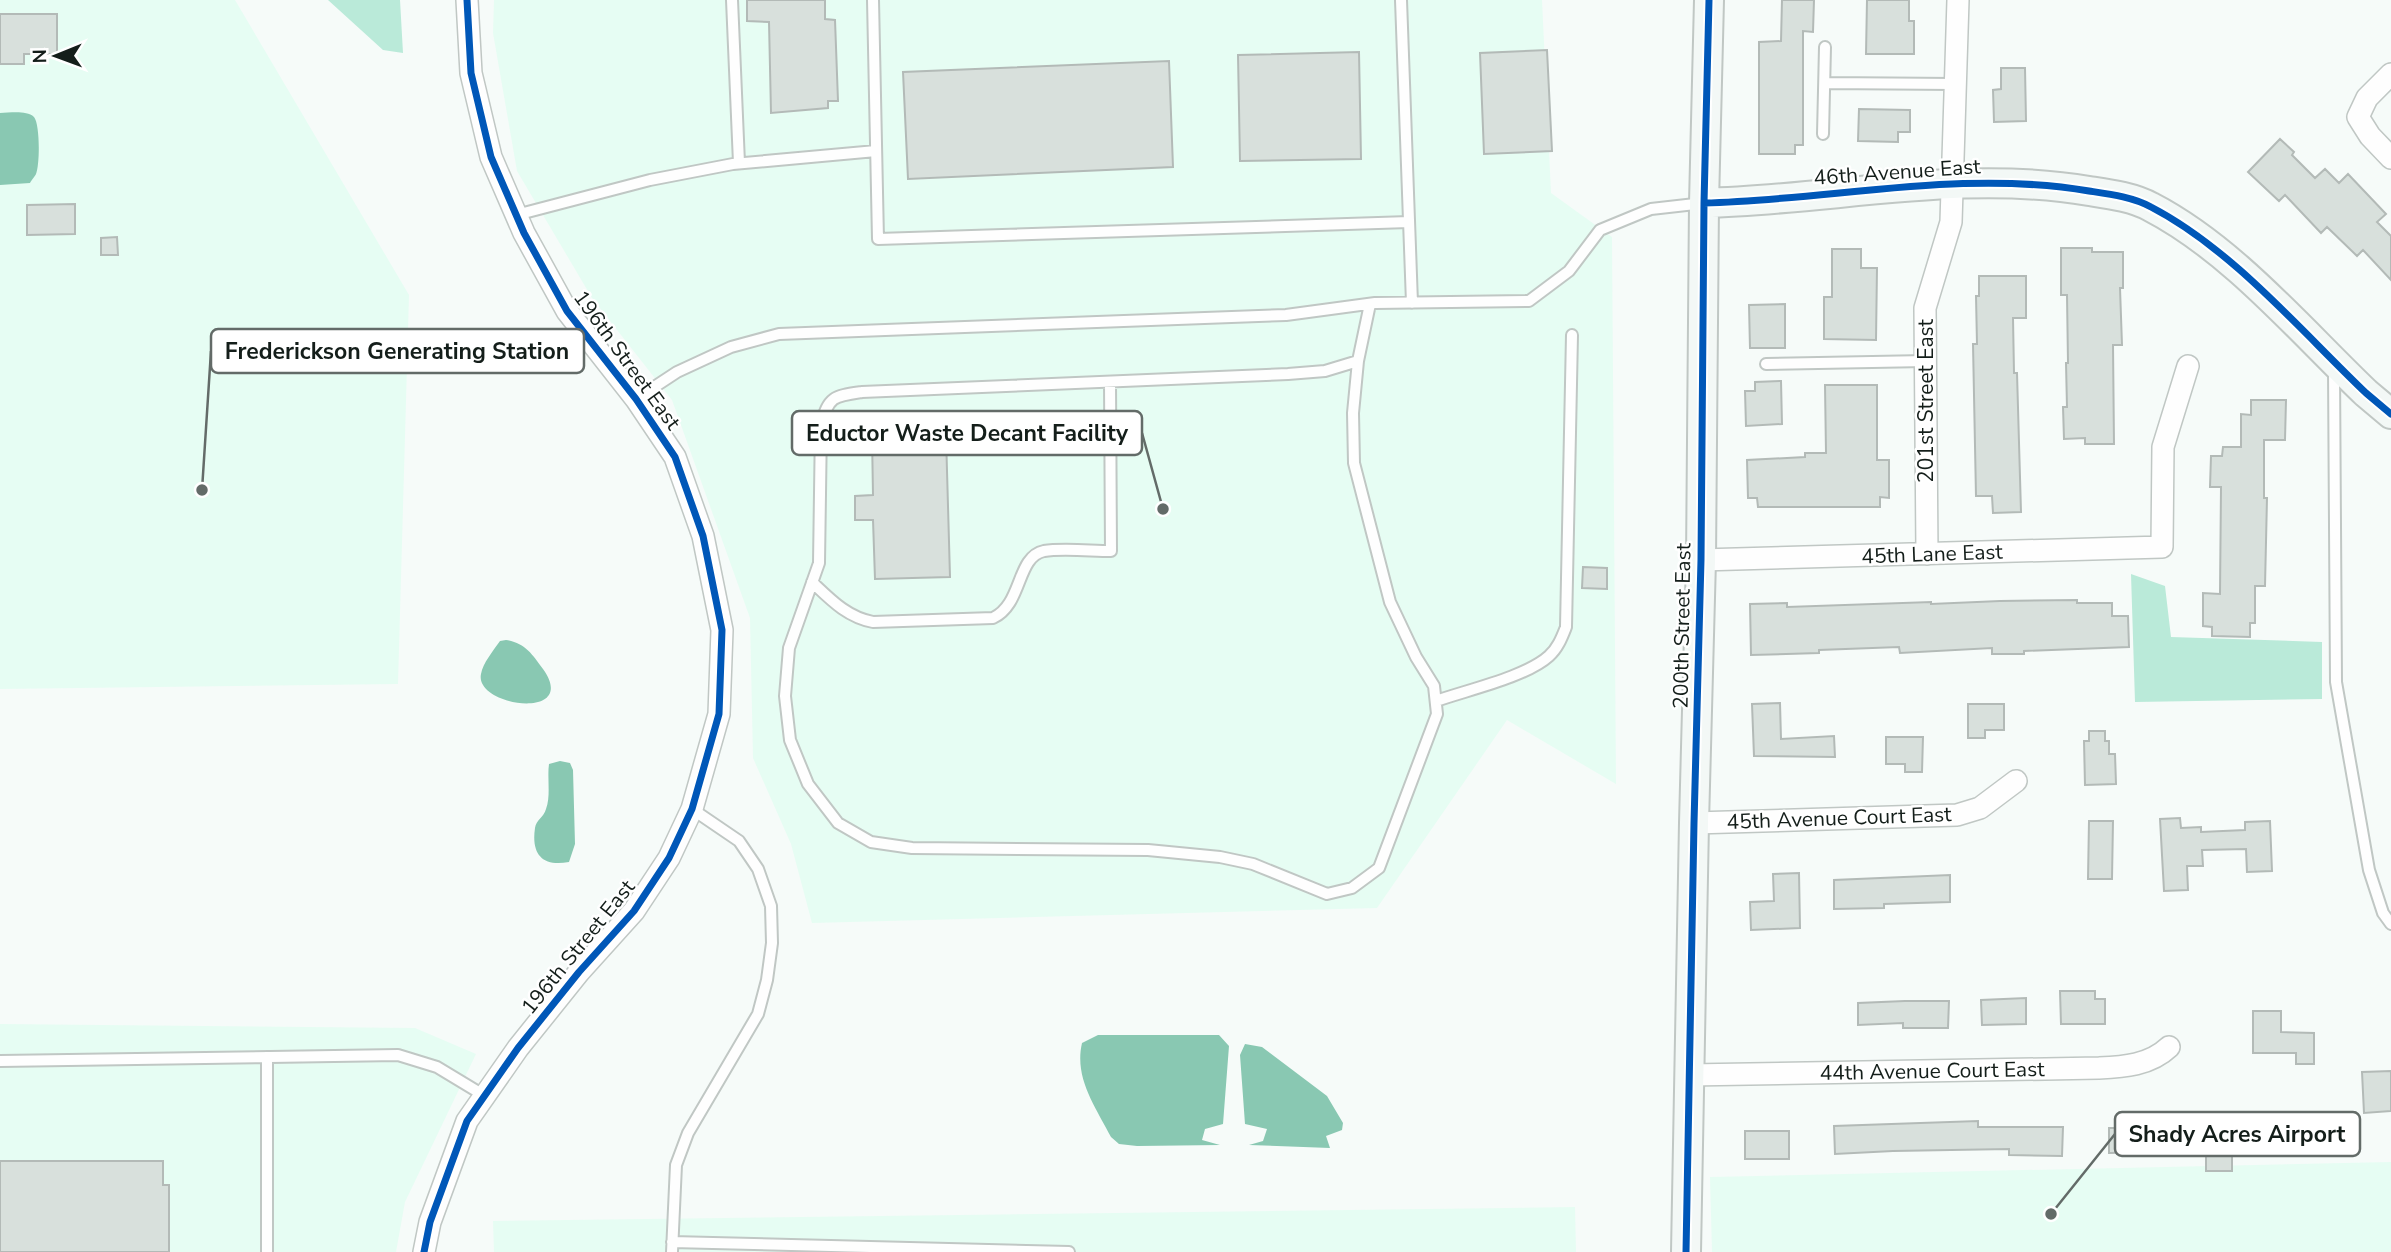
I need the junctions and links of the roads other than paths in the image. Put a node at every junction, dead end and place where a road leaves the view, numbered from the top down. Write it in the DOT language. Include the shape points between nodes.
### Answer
graph roads {
  1 [pos="467,0"];
  2 [pos="732,0"];
  3 [pos="873,0"];
  4 [pos="1401,0"];
  5 [pos="1709,0"];
  6 [pos="1958,0"];
  7 [pos="1825,47"];
  8 [pos="2391,74"];
  9 [pos="1825,83"];
  10 [pos="1955,84"];
  11 [pos="1824,134"];
  12 [pos="876,151"];
  13 [pos="2391,158"];
  14 [pos="739,163"];
  15 [pos="1952,184"];
  16 [pos="1704,203"];
  17 [pos="516,215"];
  18 [pos="1409,222"];
  19 [pos="1412,303"];
  20 [pos="1370,304"];
  21 [pos="1572,335"];
  22 [pos="1358,361"];
  23 [pos="1926,361"];
  24 [pos="2334,362"];
  25 [pos="1766,364"];
  26 [pos="2188,366"];
  27 [pos="1110,382"];
  28 [pos="636,399"];
  29 [pos="2391,414"];
  30 [pos="1927,554"];
  31 [pos="1702,560"];
  32 [pos="812,582"];
  33 [pos="1436,701"];
  34 [pos="2016,781"];
  35 [pos="692,809"];
  36 [pos="1694,822"];
  37 [pos="2391,924"];
  38 [pos="2169,1047"];
  39 [pos="267,1057"];
  40 [pos="0,1061"];
  41 [pos="1689,1075"];
  42 [pos="485,1096"];
  43 [pos="672,1247"];
  44 [pos="267,1252"];
  45 [pos="424,1252"];
  46 [pos="1069,1252"];
  47 [pos="1686,1252"];
  1 -- 17 [label="street, 196th Street East" via="471,73 491,156"];
  2 -- 14 [label="lane"];
  3 -- 12 [label="lane"];
  4 -- 18 [label="lane"];
  5 -- 16 [label="street, 200th Street East"];
  6 -- 10 [label="street, 201st Street East"];
  7 -- 9 [label="lane"];
  8 -- 13 [label="street" via="2367,98 2358,117"];
  9 -- 10 [label="lane"];
  9 -- 11 [label="lane"];
  10 -- 15 [label="street, 201st Street East"];
  12 -- 14 [label="lane"];
  12 -- 18 [label="lane" via="878,239"];
  14 -- 17 [label="lane" via="650,180"];
  15 -- 16 [label="street, 46th Avenue East"];
  15 -- 23 [label="street, 201st Street East" via="1951,222 1925,308"];
  15 -- 24 [label="street, 46th Avenue East" via="2067,187 2148,205 2216,249"];
  16 -- 19 [label="lane" via="1650,209 1600,230 1569,271 1529,300"];
  16 -- 31 [label="street, 200th Street East"];
  17 -- 28 [label="street, 196th Street East" via="567,311"];
  18 -- 19 [label="lane"];
  19 -- 20 [label="lane"];
  20 -- 22 [label="lane"];
  20 -- 28 [label="lane" via="1286,315 779,334 731,347 677,372"];
  21 -- 33 [label="lane" via="1566,627 1550,656 1533,666"];
  22 -- 27 [label="lane" via="1325,371"];
  22 -- 33 [label="lane" via="1354,463 1390,602 1434,686"];
  23 -- 25 [label="lane"];
  23 -- 30 [label="street, 201st Street East"];
  24 -- 29 [label="street, 46th Avenue East"];
  24 -- 37 [label="lane" via="2336,682 2369,870"];
  26 -- 30 [label="street, 45th Lane East" via="2163,447 2162,547"];
  27 -- 32 [label="lane" via="838,395 826,405 821,424 819,563"];
  27 -- 32 [label="lane" via="1111,551 1042,551 1023,570 1012,603 993,618 873,622 841,609"];
  28 -- 35 [label="street, 196th Street East" via="675,457 703,536 722,630 719,714"];
  30 -- 31 [label="street, 45th Lane East"];
  31 -- 36 [label="street, 200th Street East"];
  32 -- 33 [label="lane" via="789,648 785,696 790,740 808,784 838,823 871,842 912,848 1148,850 1252,864 1327,894 1352,888 1379,868 1437,714"];
  34 -- 36 [label="street, 45th Avenue Court East" via="1980,808 1957,815"];
  35 -- 42 [label="street, 196th Street East" via="669,858 634,911 579,972"];
  35 -- 43 [label="lane" via="739,841 758,869 771,906 772,943 758,1014 688,1133 676,1165"];
  36 -- 41 [label="street, 200th Street East"];
  38 -- 41 [label="street, 44th Avenue Court East" via="2159,1057 2099,1068"];
  39 -- 40 [label="lane"];
  39 -- 42 [label="lane" via="398,1055 437,1067"];
  39 -- 44 [label="lane"];
  41 -- 47 [label="street, 200th Street East"];
  42 -- 45 [label="street, 196th Street East" via="467,1121 430,1222"];
  43 -- 46 [label="lane"];
}
